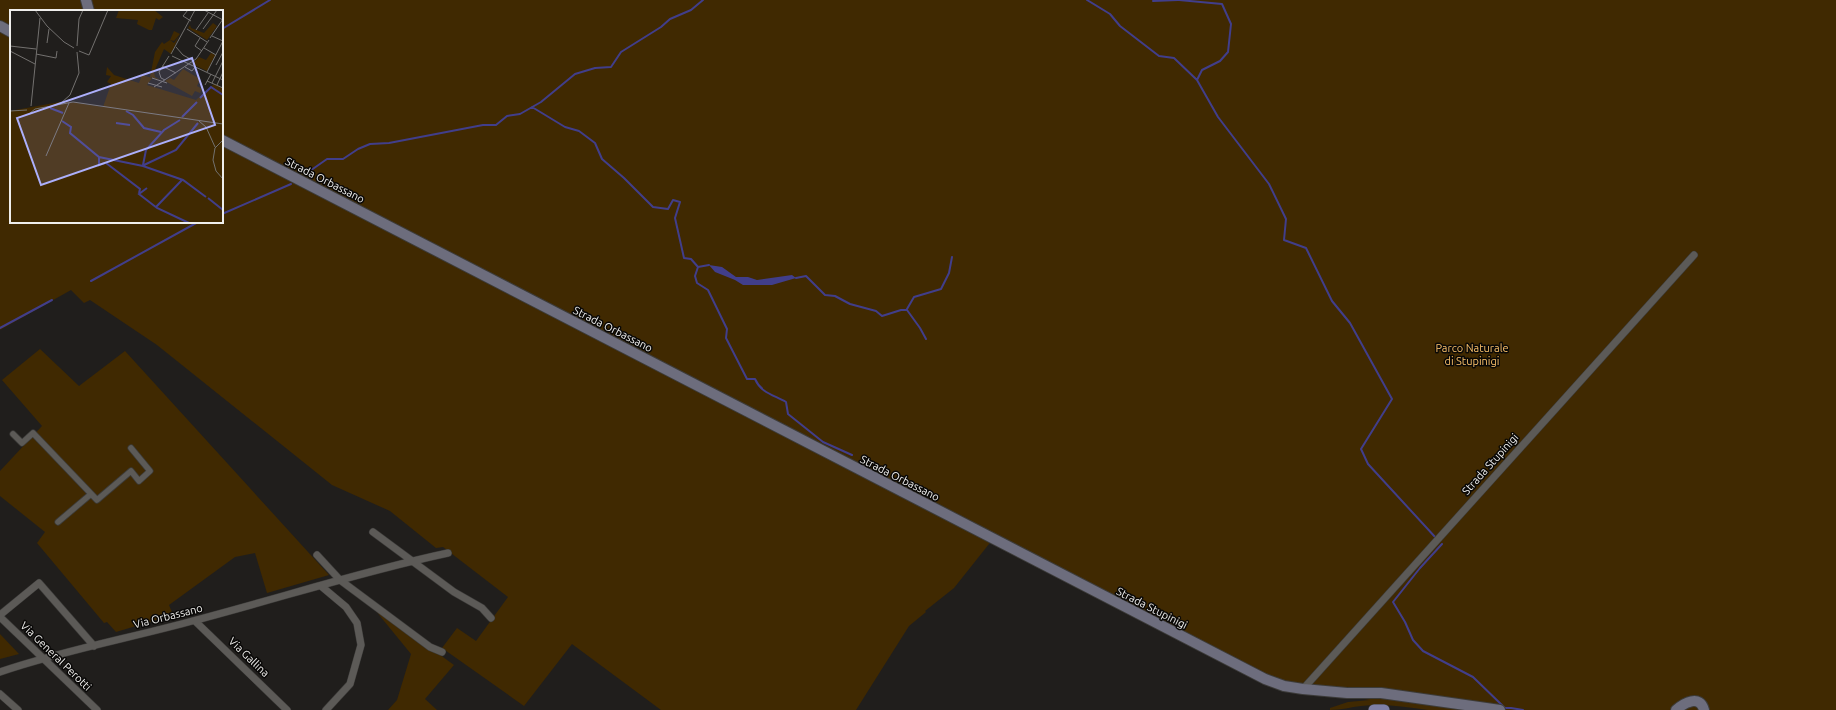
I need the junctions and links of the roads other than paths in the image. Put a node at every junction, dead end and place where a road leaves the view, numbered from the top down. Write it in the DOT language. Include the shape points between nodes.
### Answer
graph roads {
  1 [pos="86,0"];
  2 [pos="89,10"];
  3 [pos="0,26"];
  4 [pos="10,31"];
  5 [pos="223,141"];
  6 [pos="1694,255"];
  7 [pos="13,434"];
  8 [pos="131,448"];
  9 [pos="91,494"];
  10 [pos="58,522"];
  11 [pos="373,532"];
  12 [pos="993,539"];
  13 [pos="448,554"];
  14 [pos="317,555"];
  15 [pos="414,561"];
  16 [pos="340,580"];
  17 [pos="321,586"];
  18 [pos="0,616"];
  19 [pos="491,618"];
  20 [pos="195,621"];
  21 [pos="94,646"];
  22 [pos="442,652"];
  23 [pos="42,658"];
  24 [pos="0,672"];
  25 [pos="1303,689"];
  26 [pos="0,694"];
  27 [pos="18,710"];
  28 [pos="96,710"];
  29 [pos="287,710"];
  30 [pos="326,710"];
  31 [pos="1374,710"];
  32 [pos="1384,710"];
  33 [pos="1500,710"];
  34 [pos="1676,710"];
  35 [pos="1704,710"];
  1 -- 2 [label="main road"];
  3 -- 4 [label="main road"];
  5 -- 12 [label="main road, Strada Orbassano"];
  6 -- 25 [label="street, Strada Stupinigi"];
  7 -- 9 [label="street" via="22,443 33,432"];
  8 -- 9 [label="street" via="150,472 139,481 131,471 97,500"];
  9 -- 10 [label="street"];
  11 -- 15 [label="street"];
  12 -- 25 [label="main road, Strada Stupinigi" via="1241,668 1284,686"];
  13 -- 15 [label="street, Via Orbassano"];
  14 -- 16 [label="street"];
  15 -- 16 [label="street, Via Orbassano"];
  15 -- 19 [label="street" via="454,592 482,608"];
  16 -- 17 [label="street, Via Orbassano"];
  16 -- 22 [label="street" via="430,647"];
  17 -- 20 [label="street, Via Orbassano"];
  17 -- 30 [label="street" via="346,606 357,622 361,644 350,684"];
  18 -- 21 [label="street, Via General Perotti" via="39,583"];
  18 -- 23 [label="street, Via General Perotti"];
  20 -- 21 [label="street, Via Orbassano"];
  20 -- 29 [label="street, Via Gallina"];
  21 -- 23 [label="street, Via Orbassano"];
  23 -- 24 [label="street, Via Orbassano"];
  23 -- 28 [label="street, Via General Perotti"];
  25 -- 33 [label="main road, Strada Stupinigi" via="1381,693"];
  26 -- 27 [label="street"];
  31 -- 32 [label="main road"];
  34 -- 35 [label="main road" via="1685,702 1692,701 1699,703"];
}
